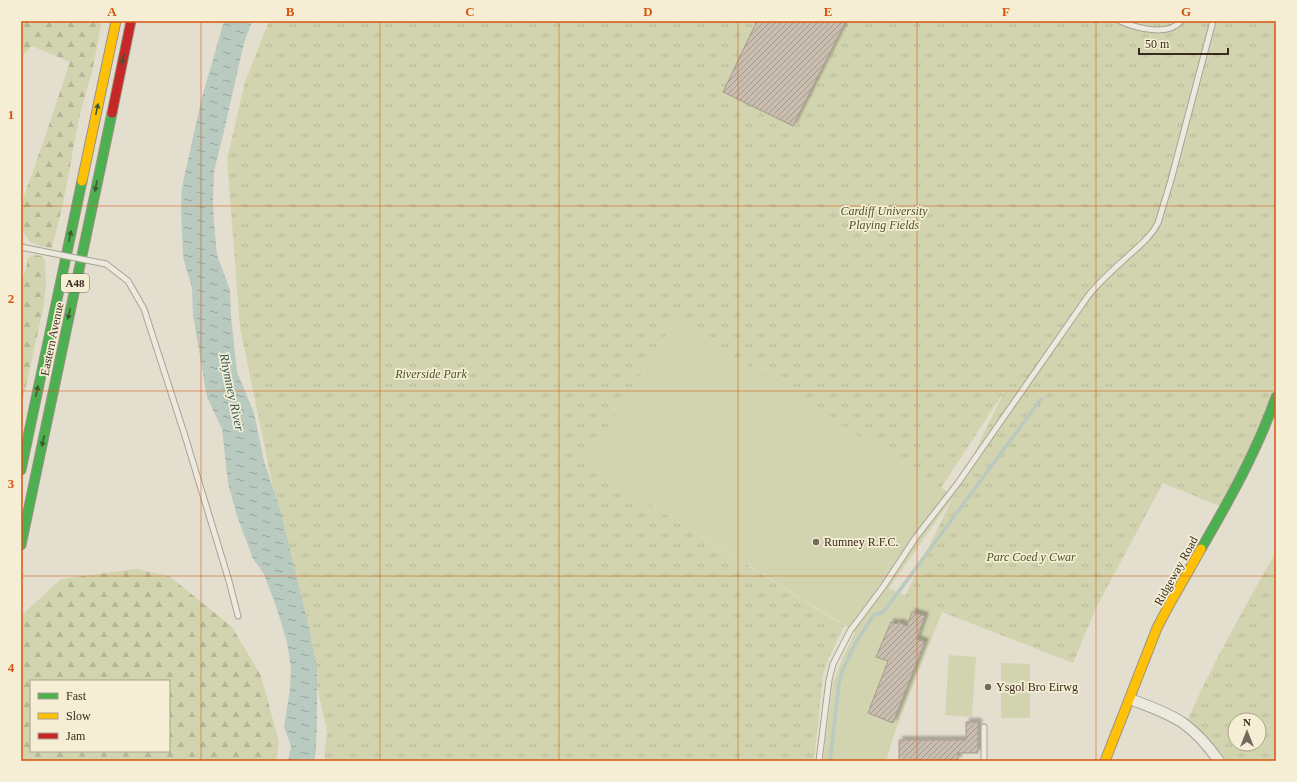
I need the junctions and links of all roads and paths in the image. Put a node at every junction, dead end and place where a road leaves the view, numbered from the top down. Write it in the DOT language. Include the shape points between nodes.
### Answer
graph roads {
  1 [pos="116,21"];
  2 [pos="131,21"];
  3 [pos="1120,21"];
  4 [pos="1181,21"];
  5 [pos="1213,21"];
  6 [pos="21,247"];
  7 [pos="1276,397"];
  8 [pos="21,470"];
  9 [pos="21,545"];
  10 [pos="238,616"];
  11 [pos="1130,699"];
  12 [pos="984,727"];
  13 [pos="819,761"];
  14 [pos="984,761"];
  15 [pos="1105,761"];
  16 [pos="1219,761"];
  8 -- 1 [label="main road, Eastern Avenue / A48, one-way"];
  2 -- 9 [label="main road, Eastern Avenue / A48, one-way"];
  3 -- 4 [label="lane" via="1131,26 1166,30 1177,26"];
  5 -- 13 [label="lane" via="1171,180 1155,229 1088,296 958,483 850,631 833,664 829,680"];
  6 -- 10 [label="lane, bridge" via="106,264 128,280 144,309 185,436"];
  7 -- 11 [label="main road, Ridgeway Road" via="1269,420 1248,466 1168,608"];
  11 -- 15 [label="main road, Ridgeway Road"];
  11 -- 16 [label="street" via="1168,714 1183,723 1205,743"];
  12 -- 14 [label="lane"];
}
